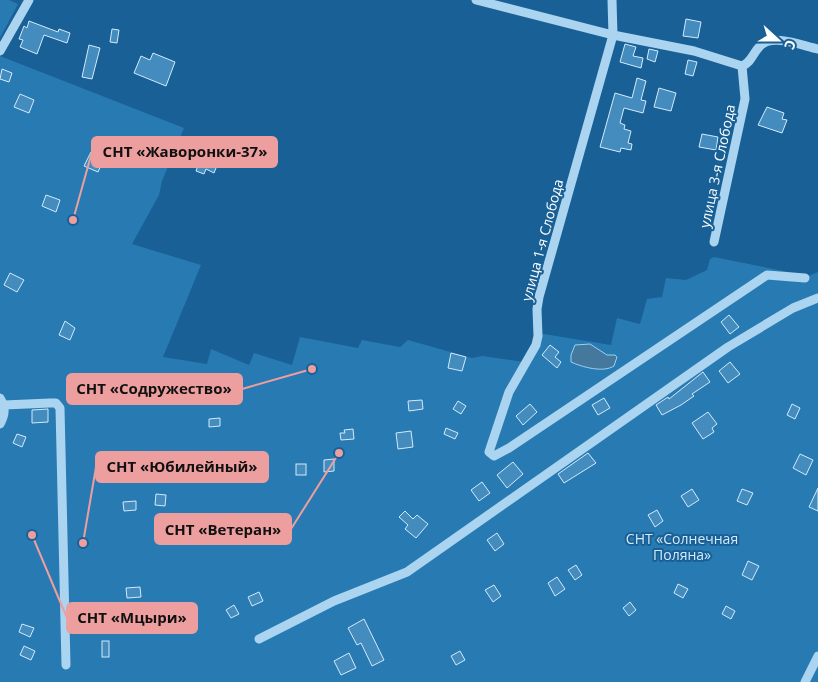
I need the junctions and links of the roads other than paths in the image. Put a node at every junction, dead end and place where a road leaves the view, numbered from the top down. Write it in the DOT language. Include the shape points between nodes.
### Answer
graph roads {
  1 [pos="29,0"];
  2 [pos="476,0"];
  3 [pos="612,0"];
  4 [pos="613,35"];
  5 [pos="818,49"];
  6 [pos="0,51"];
  7 [pos="742,66"];
  8 [pos="714,242"];
  9 [pos="805,278"];
  10 [pos="818,298"];
  11 [pos="2,402"];
  12 [pos="0,424"];
  13 [pos="258,639"];
  14 [pos="818,656"];
  15 [pos="66,665"];
  16 [pos="805,682"];
  1 -- 6 [label="street"];
  2 -- 4 [label="street"];
  3 -- 4 [label="street, улица 1-я Слобода"];
  4 -- 7 [label="street" via="694,51"];
  4 -- 9 [label="street, улица 1-я Слобода" via="537,309 536,345 509,392 489,452 494,456 509,448 767,275"];
  5 -- 7 [label="street" via="775,40 761,44 749,63"];
  7 -- 8 [label="street, улица 3-я Слобода" via="745,99"];
  10 -- 13 [label="street" via="793,308 728,347 407,572 334,601"];
  11 -- 12 [label="street" via="5,413"];
  11 -- 15 [label="street" via="56,403 60,408"];
  14 -- 16 [label="street"];
}
